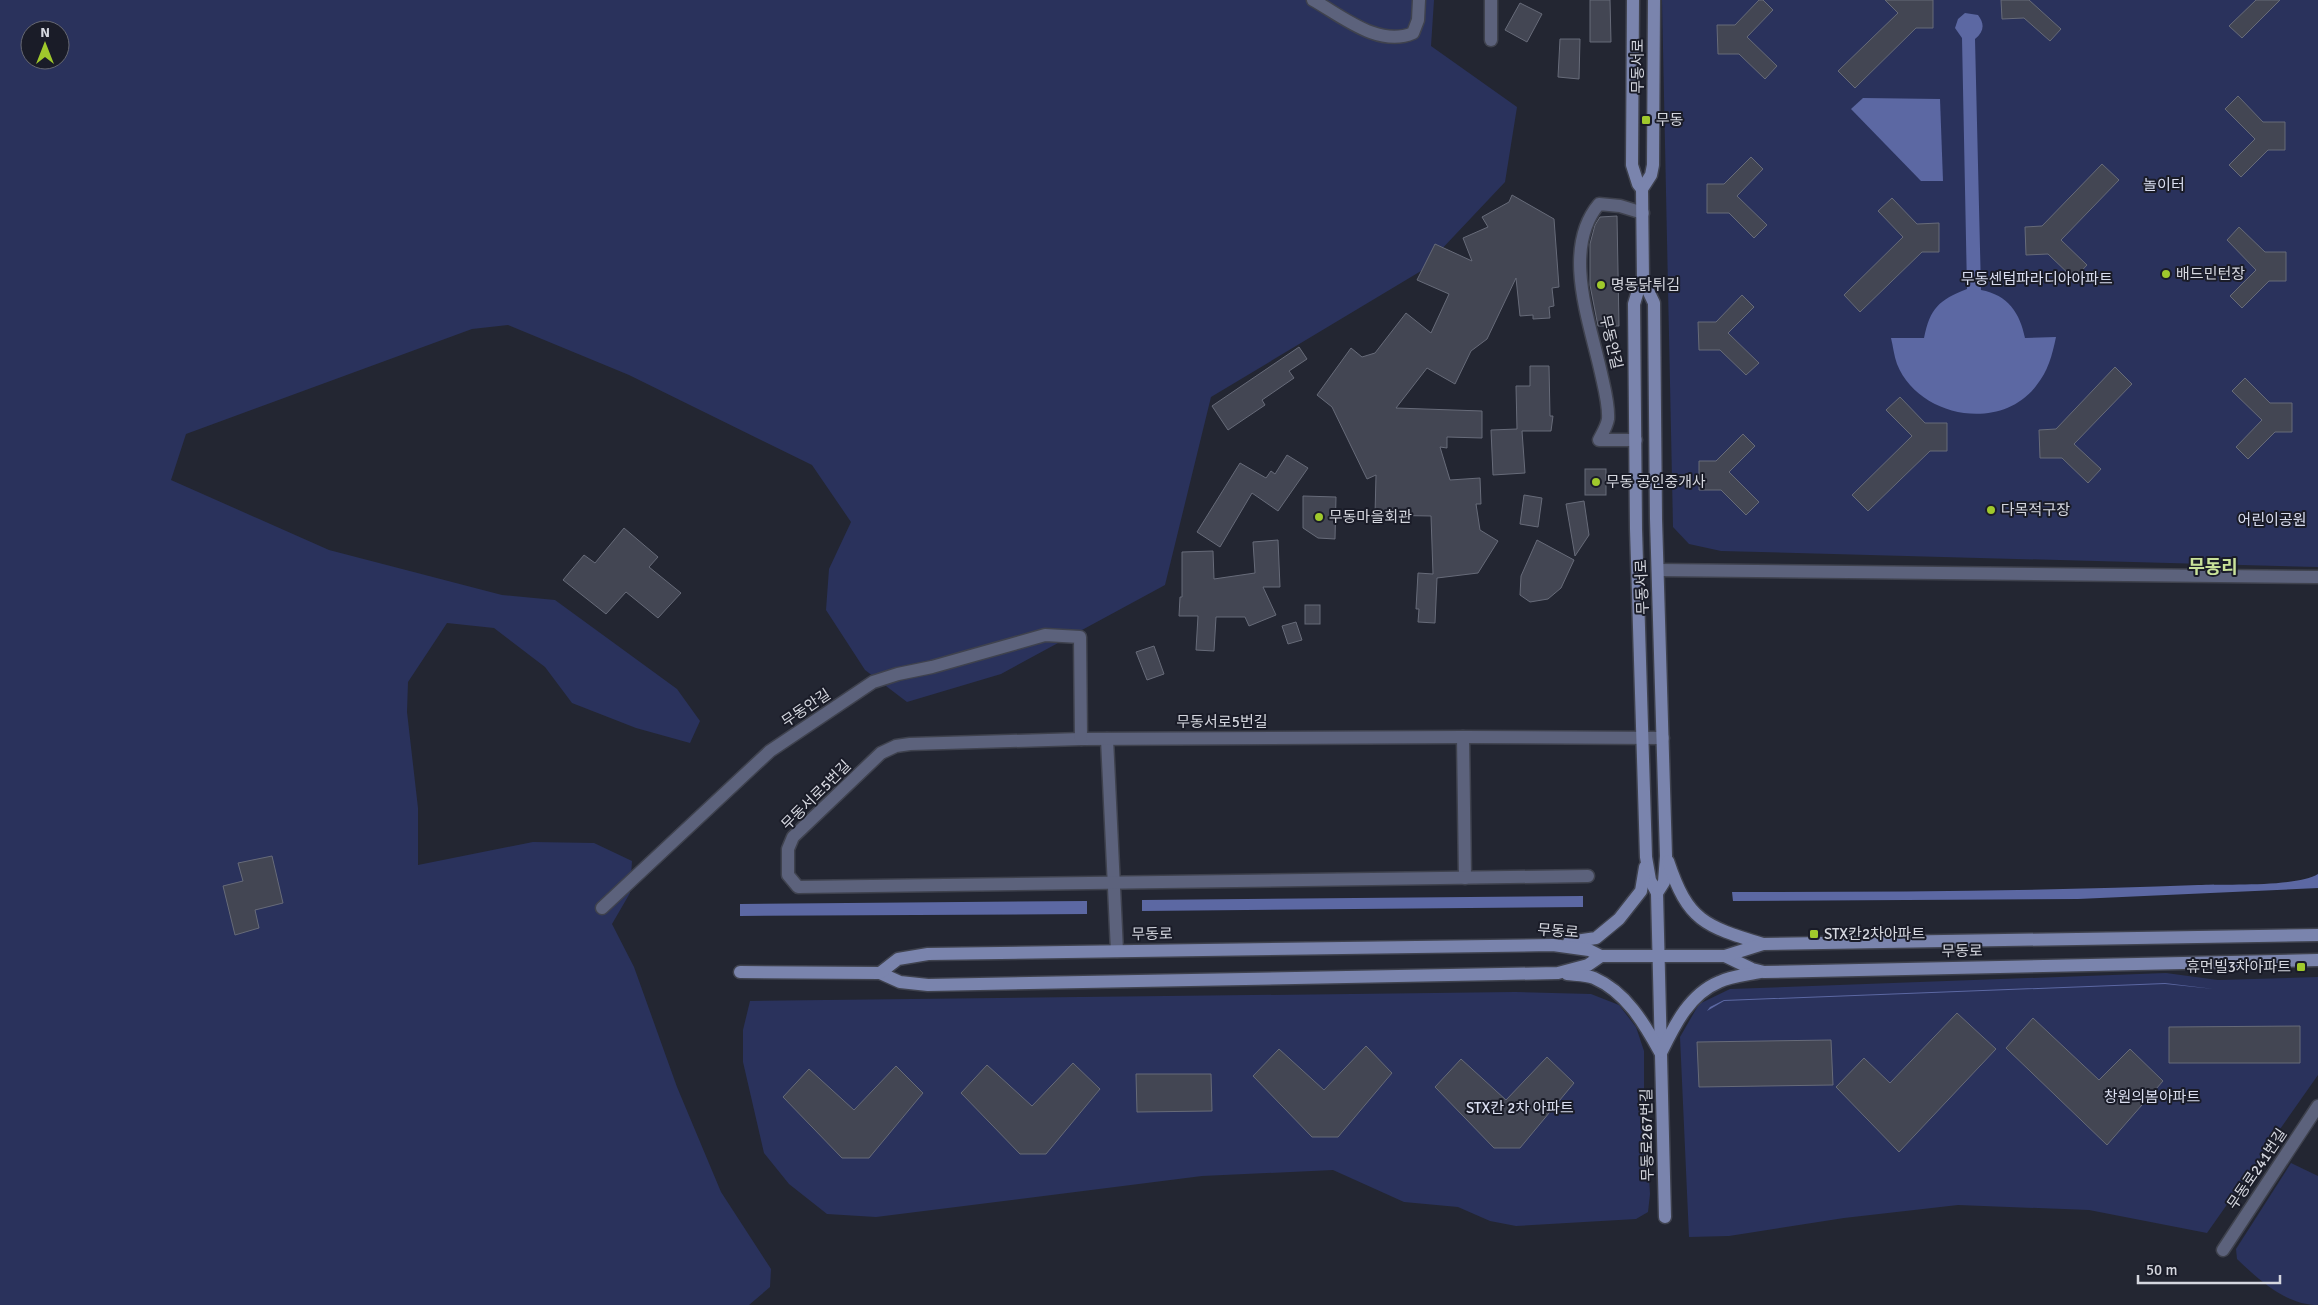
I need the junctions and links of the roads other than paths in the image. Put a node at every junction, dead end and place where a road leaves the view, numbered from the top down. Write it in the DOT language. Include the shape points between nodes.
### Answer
graph roads {
  1 [pos="1313,0"];
  2 [pos="1419,0"];
  3 [pos="1491,0"];
  4 [pos="1633,0"];
  5 [pos="1654,0"];
  6 [pos="1491,40"];
  7 [pos="1642,189"];
  8 [pos="1643,213"];
  9 [pos="1643,280"];
  10 [pos="1636,440"];
  11 [pos="1658,570"];
  12 [pos="2318,577"];
  13 [pos="1463,737"];
  14 [pos="1663,738"];
  15 [pos="1081,739"];
  16 [pos="1107,739"];
  17 [pos="1643,739"];
  18 [pos="1666,856"];
  19 [pos="1646,857"];
  20 [pos="1588,876"];
  21 [pos="1465,878"];
  22 [pos="1113,883"];
  23 [pos="1657,893"];
  24 [pos="602,908"];
  25 [pos="2318,934"];
  26 [pos="1763,944"];
  27 [pos="1553,945"];
  28 [pos="1117,951"];
  29 [pos="1601,956"];
  30 [pos="1659,956"];
  31 [pos="1725,956"];
  32 [pos="2318,960"];
  33 [pos="740,972"];
  34 [pos="1764,972"];
  35 [pos="880,973"];
  36 [pos="1558,973"];
  37 [pos="1660,1053"];
  38 [pos="2318,1106"];
  39 [pos="1665,1217"];
  40 [pos="2223,1250"];
  1 -- 2 [label="street" via="1376,35 1403,38 1413,33 1418,20"];
  3 -- 6 [label="street"];
  4 -- 7 [label="main road, 무동서로" via="1632,165"];
  5 -- 7 [label="main road, 무동서로" via="1653,165"];
  7 -- 8 [label="main road, 무동서로"];
  8 -- 9 [label="main road, 무동서로"];
  8 -- 10 [label="street, 무동안길" via="1599,204 1588,217 1579,273 1606,393 1608,420 1599,440"];
  9 -- 10 [label="main road, 무동서로" via="1634,304"];
  9 -- 11 [label="main road, 무동서로" via="1654,303"];
  10 -- 17 [label="main road, 무동서로"];
  11 -- 12 [label="street"];
  11 -- 14 [label="main road, 무동서로"];
  13 -- 16 [label="street, 무동서로5번길"];
  13 -- 17 [label="street, 무동서로5번길"];
  13 -- 21 [label="street"];
  14 -- 17 [label="street, 무동서로5번길"];
  14 -- 18 [label="main road, 무동서로"];
  15 -- 16 [label="street, 무동서로5번길"];
  15 -- 22 [label="street, 무동서로5번길" via="896,746 882,753 793,837 788,850 788,875 798,887"];
  15 -- 24 [label="street, 무동안길" via="1080,637 1045,635 874,682 770,751"];
  16 -- 22 [label="street"];
  17 -- 19 [label="main road, 무동서로"];
  18 -- 23 [label="main road, 무동서로" via="1664,882"];
  18 -- 26 [label="main road" via="1676,886 1688,907 1708,924"];
  19 -- 23 [label="main road" via="1650,880"];
  19 -- 27 [label="main road" via="1641,891 1619,919 1596,938"];
  20 -- 21 [label="street, 무동서로5번길"];
  21 -- 22 [label="street, 무동서로5번길"];
  22 -- 28 [label="street"];
  23 -- 30 [label="main road, 무동로267번길"];
  25 -- 26 [label="main road, 무동로"];
  26 -- 31 [label="main road, 무동로"];
  27 -- 28 [label="main road, 무동로"];
  27 -- 29 [label="main road, 무동로" via="1589,950"];
  28 -- 35 [label="main road, 무동로" via="928,954 898,959"];
  29 -- 30 [label="main road"];
  29 -- 36 [label="main road" via="1588,965"];
  30 -- 31 [label="main road"];
  30 -- 37 [label="main road, 무동로267번길"];
  31 -- 34 [label="main road, 무동로"];
  32 -- 34 [label="main road, 무동로"];
  33 -- 35 [label="main road"];
  34 -- 37 [label="main road" via="1719,981 1698,996 1677,1022"];
  35 -- 36 [label="main road" via="900,982 928,985"];
  36 -- 37 [label="main road" via="1593,978 1612,990 1643,1022"];
  37 -- 39 [label="main road, 무동로267번길"];
  38 -- 40 [label="street, 무동로241번길"];
}
